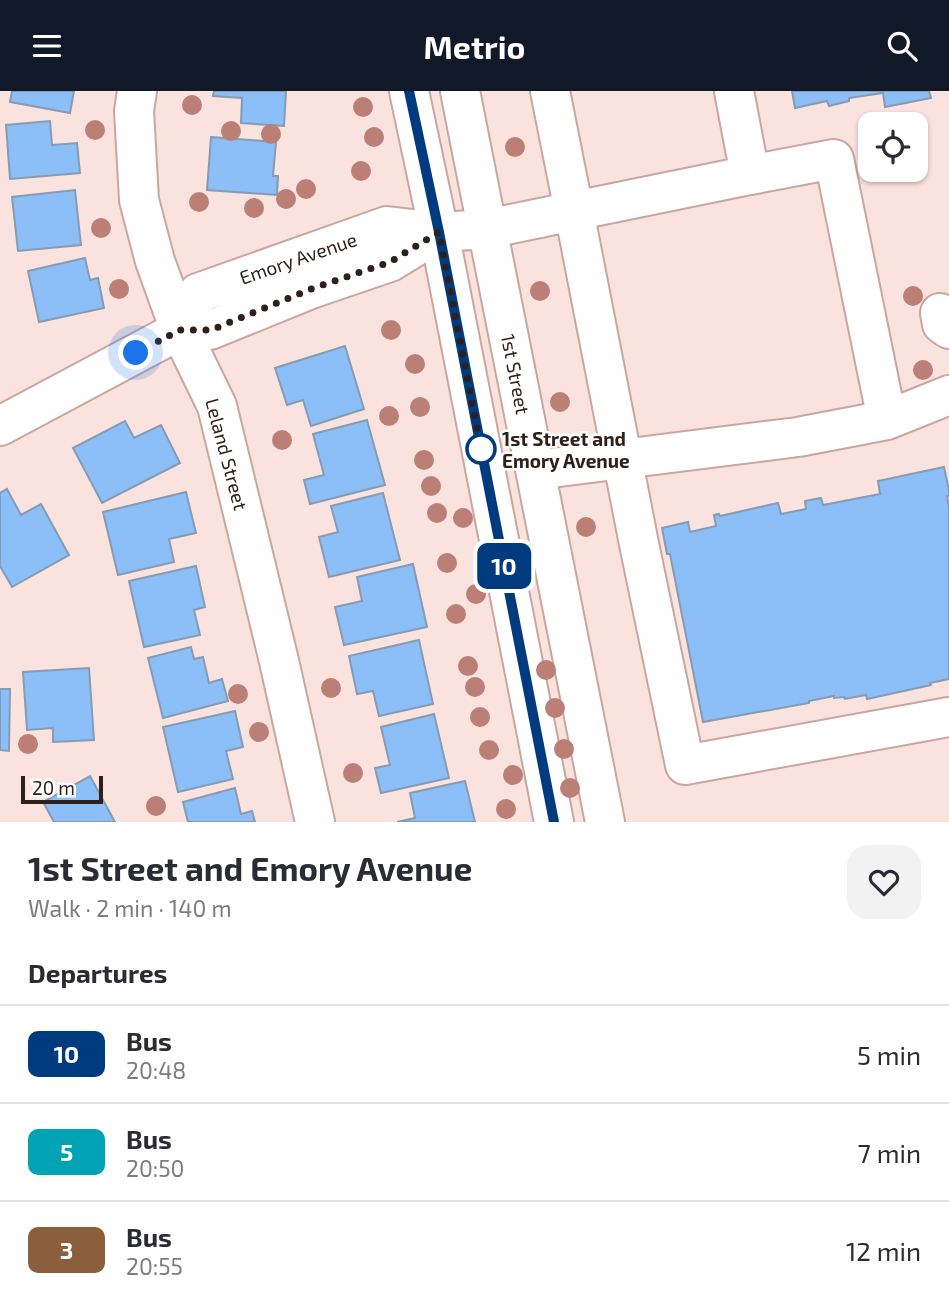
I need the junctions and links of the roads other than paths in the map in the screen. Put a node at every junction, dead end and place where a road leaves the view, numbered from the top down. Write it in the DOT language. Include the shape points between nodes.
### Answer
graph roads {
  1 [pos="137,91"];
  2 [pos="409,91"];
  3 [pos="460,91"];
  4 [pos="550,91"];
  5 [pos="734,91"];
  6 [pos="750,175"];
  7 [pos="575,211"];
  8 [pos="487,229"];
  9 [pos="439,232"];
  10 [pos="180,330"];
  11 [pos="949,395"];
  12 [pos="887,420"];
  13 [pos="0,426"];
  14 [pos="622,459"];
  15 [pos="536,470"];
  16 [pos="949,717"];
  17 [pos="315,822"];
  18 [pos="554,822"];
  19 [pos="605,822"];
  1 -- 10 [label="street, Leland Street" via="139,200"];
  2 -- 9 [label="street"];
  3 -- 8 [label="street, 1st Street"];
  4 -- 7 [label="street"];
  5 -- 6 [label="street"];
  6 -- 7 [label="street, Emory Avenue"];
  6 -- 12 [label="street, Emory Avenue" via="834,159"];
  7 -- 8 [label="street, Emory Avenue"];
  7 -- 14 [label="street"];
  8 -- 9 [label="street, Emory Avenue"];
  8 -- 15 [label="street, 1st Street"];
  9 -- 10 [label="street, Emory Avenue" via="390,262 211,330"];
  9 -- 18 [label="street"];
  10 -- 13 [label="street, Emory Avenue"];
  10 -- 17 [label="street, Leland Street" via="217,406"];
  11 -- 12 [label="street"];
  12 -- 14 [label="street" via="785,439"];
  14 -- 15 [label="street"];
  14 -- 16 [label="street" via="685,765"];
  15 -- 19 [label="street, 1st Street"];
}
